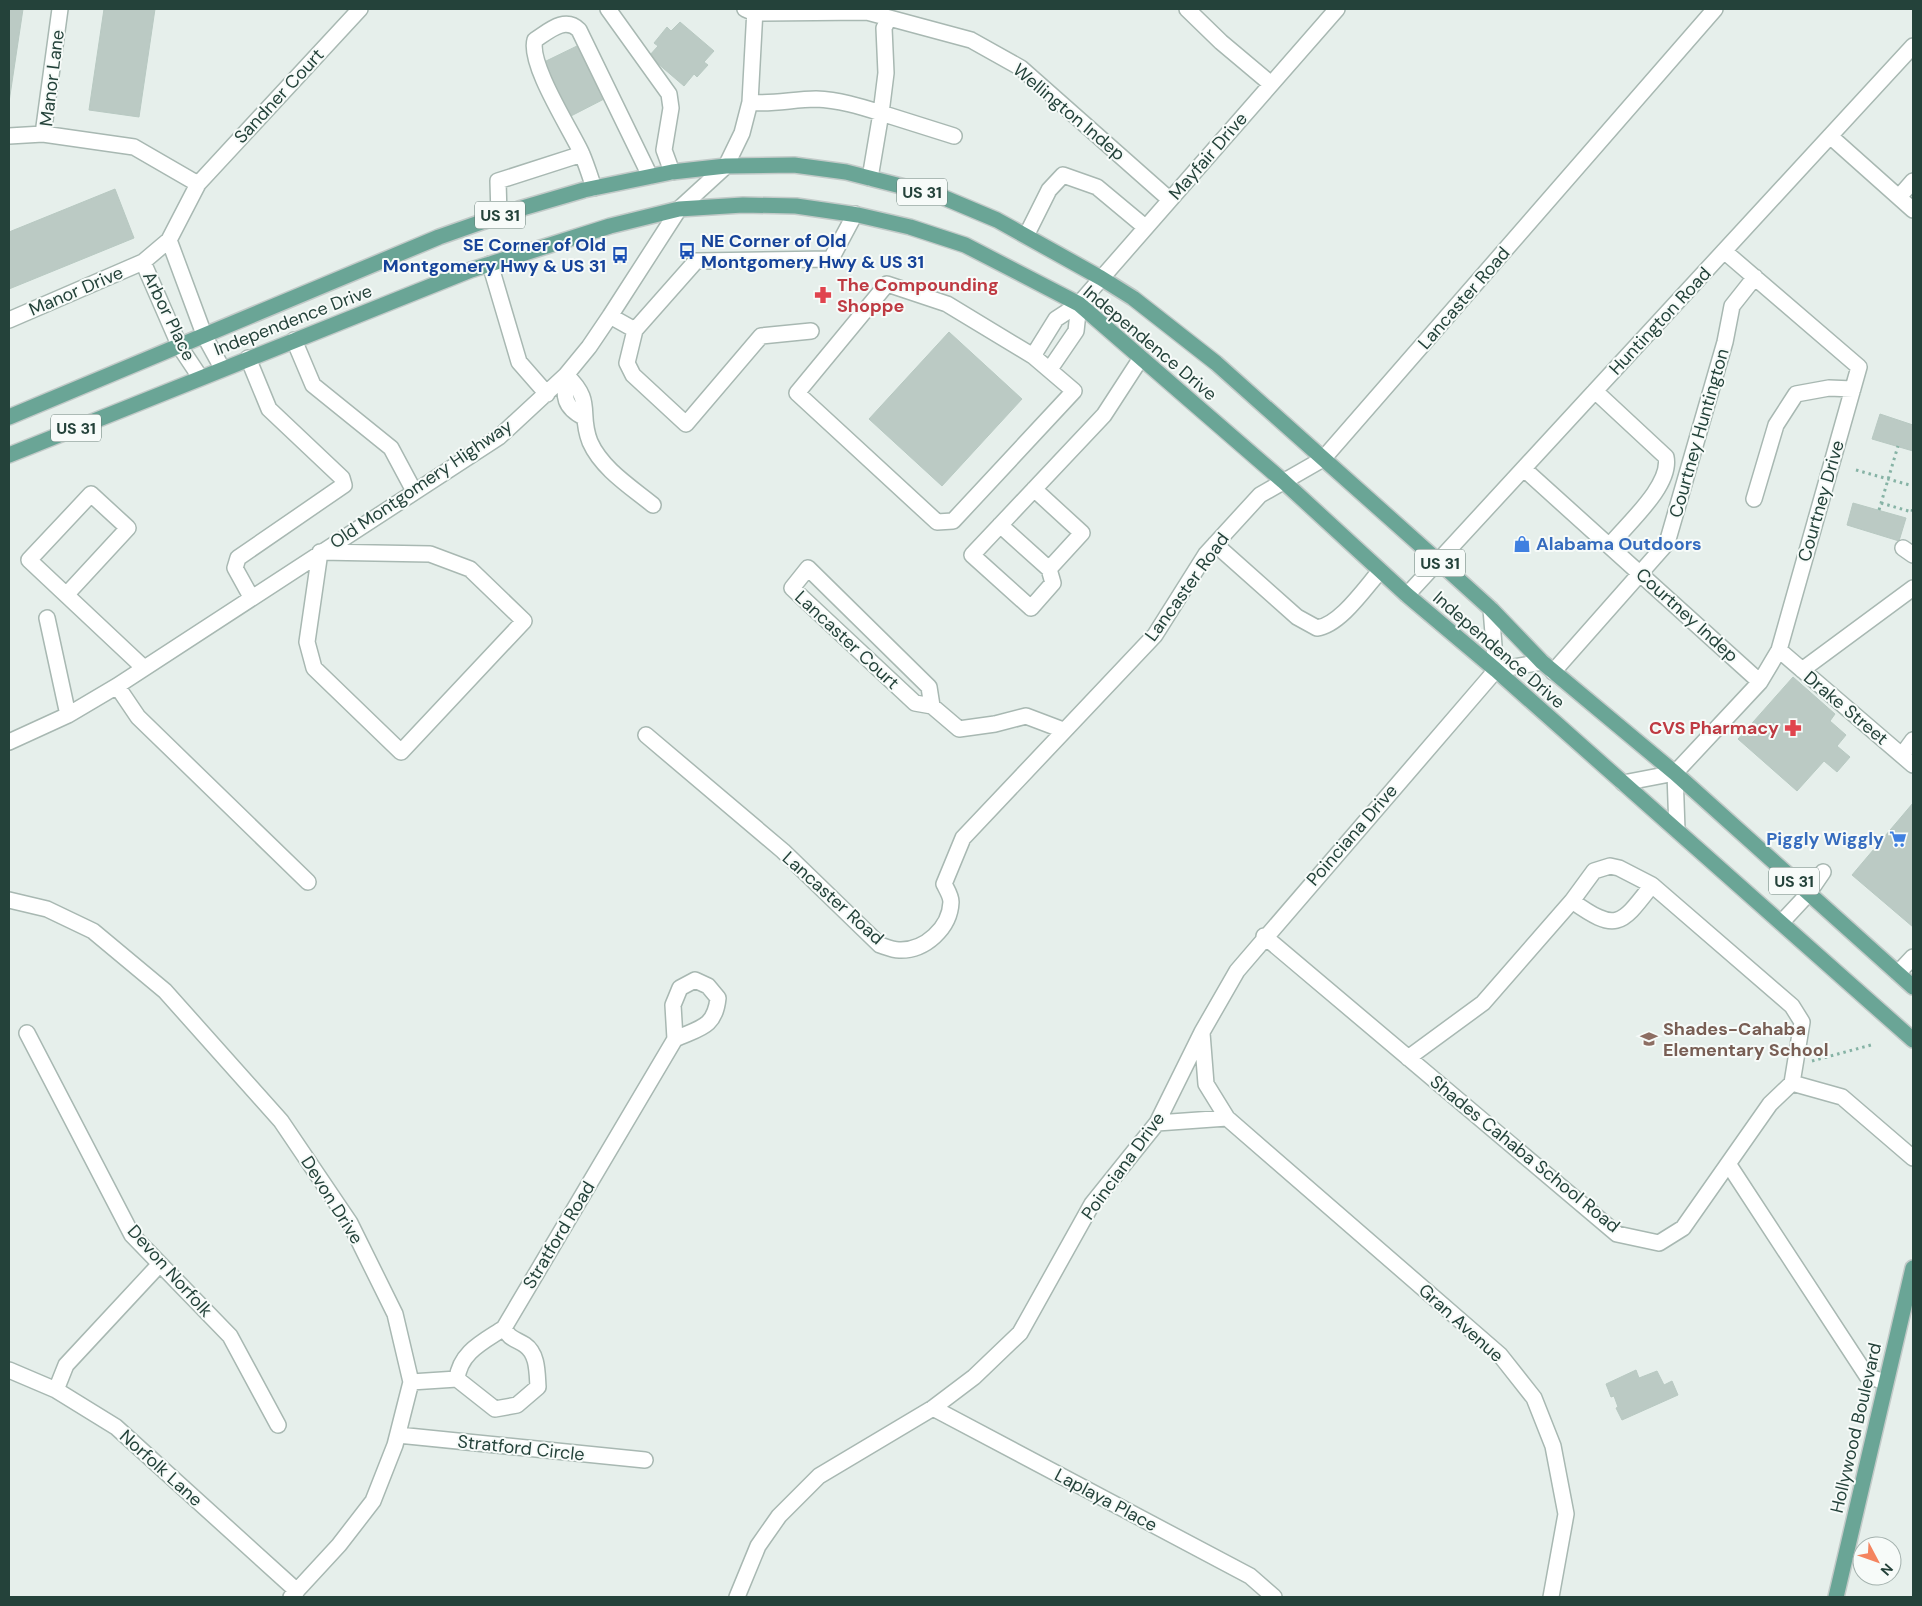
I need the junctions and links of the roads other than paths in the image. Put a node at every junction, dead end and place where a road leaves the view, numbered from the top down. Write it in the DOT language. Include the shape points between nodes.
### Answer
graph roads {
  1 [pos="60,9"];
  2 [pos="360,9"];
  3 [pos="608,9"];
  4 [pos="1187,9"];
  5 [pos="1337,9"];
  6 [pos="1715,9"];
  7 [pos="751,10"];
  8 [pos="889,18"];
  9 [pos="1913,46"];
  10 [pos="1270,84"];
  11 [pos="750,102"];
  12 [pos="880,113"];
  13 [pos="43,134"];
  14 [pos="9,136"];
  15 [pos="954,136"];
  16 [pos="1830,136"];
  17 [pos="582,154"];
  18 [pos="726,166"];
  19 [pos="672,172"];
  20 [pos="650,176"];
  21 [pos="870,178"];
  22 [pos="1913,181"];
  23 [pos="198,184"];
  24 [pos="594,188"];
  25 [pos="1899,197"];
  26 [pos="1169,199"];
  27 [pos="679,209"];
  28 [pos="1913,210"];
  29 [pos="854,214"];
  30 [pos="499,216"];
  31 [pos="1145,227"];
  32 [pos="1026,236"];
  33 [pos="169,240"];
  34 [pos="1724,251"];
  35 [pos="143,262"];
  36 [pos="490,264"];
  37 [pos="1755,277"];
  38 [pos="1101,278"];
  39 [pos="1079,304"];
  40 [pos="610,316"];
  41 [pos="9,320"];
  42 [pos="636,330"];
  43 [pos="811,331"];
  44 [pos="205,337"];
  45 [pos="294,340"];
  46 [pos="180,347"];
  47 [pos="1033,356"];
  48 [pos="248,358"];
  49 [pos="1141,358"];
  50 [pos="222,368"];
  51 [pos="1050,369"];
  52 [pos="566,375"];
  53 [pos="200,377"];
  54 [pos="1853,389"];
  55 [pos="1596,391"];
  56 [pos="547,394"];
  57 [pos="9,417"];
  58 [pos="9,455"];
  59 [pos="1323,459"];
  60 [pos="1524,469"];
  61 [pos="1283,481"];
  62 [pos="1034,489"];
  63 [pos="414,491"];
  64 [pos="1754,499"];
  65 [pos="653,505"];
  66 [pos="1000,525"];
  67 [pos="1215,544"];
  68 [pos="1610,545"];
  69 [pos="320,552"];
  70 [pos="1438,561"];
  71 [pos="1049,569"];
  72 [pos="1380,571"];
  73 [pos="1640,573"];
  74 [pos="1913,588"];
  75 [pos="67,594"];
  76 [pos="1407,595"];
  77 [pos="251,597"];
  78 [pos="1490,609"];
  79 [pos="47,618"];
  80 [pos="878,637"];
  81 [pos="1779,650"];
  82 [pos="862,654"];
  83 [pos="1547,667"];
  84 [pos="144,668"];
  85 [pos="1496,670"];
  86 [pos="1802,670"];
  87 [pos="1760,682"];
  88 [pos="117,686"];
  89 [pos="932,706"];
  90 [pos="68,715"];
  91 [pos="1063,730"];
  92 [pos="646,735"];
  93 [pos="1913,740"];
  94 [pos="9,742"];
  95 [pos="1902,755"];
  96 [pos="1913,765"];
  97 [pos="1675,773"];
  98 [pos="1623,783"];
  99 [pos="1677,830"];
  100 [pos="1823,872"];
  101 [pos="308,882"];
  102 [pos="1652,885"];
  103 [pos="1808,894"];
  104 [pos="9,900"];
  105 [pos="1572,901"];
  106 [pos="1782,922"];
  107 [pos="1264,936"];
  108 [pos="1913,957"];
  109 [pos="1898,973"];
  110 [pos="1913,987"];
  111 [pos="1202,1032"];
  112 [pos="27,1033"];
  113 [pos="675,1039"];
  114 [pos="1913,1040"];
  115 [pos="1408,1058"];
  116 [pos="1792,1083"];
  117 [pos="1226,1118"];
  118 [pos="1157,1123"];
  119 [pos="1913,1158"];
  120 [pos="1729,1165"];
  121 [pos="159,1265"];
  122 [pos="1913,1268"];
  123 [pos="504,1328"];
  124 [pos="9,1370"];
  125 [pos="457,1379"];
  126 [pos="411,1382"];
  127 [pos="1885,1382"];
  128 [pos="56,1390"];
  129 [pos="933,1408"];
  130 [pos="278,1425"];
  131 [pos="398,1435"];
  132 [pos="645,1460"];
  133 [pos="294,1594"];
  134 [pos="737,1597"];
  135 [pos="1274,1597"];
  136 [pos="1551,1597"];
  137 [pos="1836,1597"];
  1 -- 13 [label="street, Manor Lane"];
  2 -- 23 [label="street, Sandner Court"];
  3 -- 19 [label="street" via="669,94 671,108 664,150"];
  4 -- 10 [label="street"];
  5 -- 10 [label="street, Mayfair Drive"];
  6 -- 59 [label="street, Lancaster Road"];
  7 -- 8 [label="street, Wellington Indep" via="867,12"];
  7 -- 11 [label="street"];
  8 -- 12 [label="street" via="884,28 886,73"];
  8 -- 26 [label="street, Wellington Indep" via="971,40 1021,68"];
  9 -- 16 [label="street, Huntington Road"];
  10 -- 26 [label="street, Mayfair Drive"];
  11 -- 12 [label="street" via="827,100"];
  11 -- 18 [label="street" via="742,133"];
  12 -- 15 [label="street"];
  12 -- 21 [label="street"];
  13 -- 14 [label="street"];
  13 -- 23 [label="street, Manor Lane" via="134,148"];
  16 -- 25 [label="street"];
  16 -- 34 [label="street, Huntington Road"];
  17 -- 20 [label="street" via="539,70 532,48 535,40 564,23 573,24 579,30"];
  17 -- 24 [label="street"];
  17 -- 30 [label="street" via="498,181"];
  18 -- 19 [label="main road, Independence Drive / US 31"];
  18 -- 21 [label="main road, Independence Drive / US 31" via="794,165"];
  18 -- 27 [label="street, Old Montgomery Highway"];
  19 -- 20 [label="main road, Independence Drive / US 31"];
  20 -- 24 [label="main road, Independence Drive / US 31"];
  21 -- 32 [label="main road, Independence Drive / US 31" via="940,196"];
  22 -- 25 [label="street"];
  23 -- 33 [label="street, Arbor Place"];
  24 -- 30 [label="main road, Independence Drive / US 31"];
  25 -- 28 [label="street"];
  26 -- 31 [label="street, Mayfair Drive"];
  27 -- 29 [label="main road, Independence Drive / US 31" via="796,206"];
  27 -- 36 [label="main road, Independence Drive / US 31" via="610,226"];
  27 -- 40 [label="street, Old Montgomery Highway"];
  29 -- 39 [label="main road, Independence Drive / US 31" via="965,245"];
  29 -- 42 [label="street" via="831,258 696,261"];
  30 -- 44 [label="main road, Independence Drive / US 31" via="439,237"];
  31 -- 32 [label="street" via="1097,187 1063,176 1049,190"];
  31 -- 38 [label="street, Mayfair Drive"];
  32 -- 38 [label="main road, Independence Drive / US 31"];
  33 -- 35 [label="street, Arbor Place"];
  33 -- 44 [label="street"];
  34 -- 37 [label="street, Courtney Drive"];
  34 -- 55 [label="street, Huntington Road"];
  35 -- 41 [label="street, Manor Drive"];
  35 -- 46 [label="street, Arbor Place"];
  36 -- 45 [label="main road, Independence Drive / US 31"];
  36 -- 56 [label="street" via="519,362"];
  37 -- 54 [label="street, Courtney Drive" via="1859,367"];
  37 -- 73 [label="street, Courtney Huntington" via="1732,306 1725,342 1668,542"];
  38 -- 39 [label="street, Mayfair Drive"];
  38 -- 59 [label="main road, Independence Drive / US 31" via="1133,298 1216,363"];
  39 -- 47 [label="street, Mayfair Drive" via="1056,319"];
  39 -- 49 [label="main road, Independence Drive / US 31"];
  39 -- 51 [label="street" via="1076,331"];
  40 -- 42 [label="street"];
  40 -- 52 [label="street, Old Montgomery Highway"];
  42 -- 43 [label="street" via="627,363 632,375 686,424 761,336"];
  44 -- 46 [label="main road, Independence Drive / US 31"];
  44 -- 50 [label="street"];
  45 -- 48 [label="main road, Independence Drive / US 31"];
  45 -- 63 [label="street" via="313,385 391,448"];
  46 -- 53 [label="street, Arbor Place"];
  46 -- 57 [label="main road, Independence Drive / US 31"];
  47 -- 51 [label="street"];
  47 -- 51 [label="street" via="947,304 888,284 797,393 937,522 953,521 1074,391"];
  48 -- 50 [label="main road, Independence Drive / US 31"];
  48 -- 77 [label="street" via="269,408 342,478 344,485 238,558 235,568"];
  49 -- 61 [label="main road, Independence Drive / US 31"];
  49 -- 62 [label="street" via="1104,415"];
  50 -- 53 [label="main road, Independence Drive / US 31"];
  52 -- 56 [label="street, Old Montgomery Highway"];
  52 -- 65 [label="street" via="578,386 586,404 584,418 596,453"];
  53 -- 58 [label="main road, Independence Drive / US 31"];
  54 -- 64 [label="street" via="1829,388 1796,394 1776,424"];
  54 -- 81 [label="street, Courtney Drive"];
  55 -- 60 [label="street, Huntington Road"];
  55 -- 68 [label="street" via="1666,457 1668,466 1662,483"];
  56 -- 63 [label="street, Old Montgomery Highway" via="499,437"];
  59 -- 61 [label="street, Lancaster Road"];
  59 -- 70 [label="main road, Independence Drive / US 31"];
  60 -- 68 [label="street, Courtney Indep"];
  60 -- 70 [label="street, Huntington Road"];
  61 -- 67 [label="street, Lancaster Road" via="1260,495"];
  61 -- 72 [label="main road, Independence Drive / US 31"];
  62 -- 66 [label="street"];
  62 -- 71 [label="street" via="1082,534"];
  63 -- 69 [label="street, Old Montgomery Highway"];
  66 -- 71 [label="street"];
  66 -- 71 [label="street" via="972,555 1031,608 1053,583"];
  67 -- 72 [label="street" via="1312,627 1322,628 1346,610"];
  67 -- 91 [label="street, Lancaster Road" via="1154,635"];
  68 -- 73 [label="street, Courtney Indep"];
  69 -- 69 [label="street, Old Montgomery Highway" via="307,642 314,668 401,752 524,620 470,569 430,554"];
  69 -- 77 [label="street, Old Montgomery Highway"];
  70 -- 76 [label="street, Huntington Road"];
  70 -- 78 [label="main road, Independence Drive / US 31"];
  72 -- 76 [label="main road, Independence Drive / US 31"];
  73 -- 83 [label="street, Courtney Huntington"];
  73 -- 87 [label="street, Courtney Indep"];
  74 -- 86 [label="street"];
  75 -- 75 [label="street" via="128,528 91,494 29,560"];
  75 -- 84 [label="street"];
  76 -- 85 [label="main road, Independence Drive / US 31"];
  77 -- 84 [label="street, Old Montgomery Highway"];
  78 -- 83 [label="main road, Independence Drive / US 31"];
  78 -- 85 [label="street"];
  79 -- 90 [label="street"];
  80 -- 82 [label="street"];
  80 -- 82 [label="street, Lancaster Court" via="808,568 792,588"];
  80 -- 89 [label="street, Lancaster Court" via="930,688"];
  81 -- 86 [label="street, Drake Street"];
  81 -- 87 [label="street, Courtney Drive"];
  82 -- 89 [label="street, Lancaster Court" via="915,703"];
  83 -- 85 [label="street"];
  83 -- 97 [label="main road, Independence Drive / US 31"];
  84 -- 88 [label="street, Old Montgomery Highway"];
  85 -- 98 [label="main road, Independence Drive / US 31"];
  85 -- 107 [label="street, Poinciana Drive"];
  86 -- 95 [label="street, Drake Street"];
  87 -- 97 [label="street, Courtney Drive"];
  88 -- 90 [label="street, Old Montgomery Highway"];
  88 -- 101 [label="street" via="138,717"];
  89 -- 91 [label="street, Lancaster Court" via="958,729 1026,716"];
  90 -- 94 [label="street, Old Montgomery Highway"];
  91 -- 92 [label="street, Lancaster Road" via="963,838 944,884 952,900 948,918 938,934 919,946 899,950 880,945 783,851"];
  93 -- 95 [label="street"];
  95 -- 96 [label="street, Drake Street"];
  97 -- 98 [label="street"];
  97 -- 99 [label="street"];
  97 -- 103 [label="main road, Independence Drive / US 31"];
  98 -- 99 [label="main road, Independence Drive / US 31"];
  99 -- 106 [label="main road, Independence Drive / US 31"];
  100 -- 103 [label="street"];
  102 -- 105 [label="street" via="1619,868 1602,867 1588,877"];
  102 -- 105 [label="street" via="1630,913 1614,922 1595,918"];
  102 -- 116 [label="street" via="1792,1006 1802,1022 1803,1058"];
  103 -- 106 [label="street"];
  103 -- 109 [label="main road, Independence Drive / US 31"];
  104 -- 126 [label="street, Devon Drive" via="47,909 93,931 165,991 281,1121 350,1223 395,1314"];
  105 -- 115 [label="street" via="1483,1003"];
  106 -- 114 [label="main road, Independence Drive / US 31"];
  107 -- 111 [label="street, Poinciana Drive" via="1236,971"];
  107 -- 115 [label="street, Shades Cahaba School Road"];
  108 -- 109 [label="street"];
  109 -- 110 [label="main road, Independence Drive / US 31"];
  111 -- 117 [label="street, Gran Avenue" via="1206,1084"];
  111 -- 118 [label="street, Poinciana Drive"];
  112 -- 121 [label="street, Devon Norfolk" via="132,1234"];
  113 -- 123 [label="street, Stratford Road"];
  115 -- 120 [label="street, Shades Cahaba School Road" via="1617,1234 1659,1243 1683,1228"];
  116 -- 119 [label="street" via="1842,1098"];
  116 -- 120 [label="street, Shades Cahaba School Road" via="1770,1104"];
  117 -- 118 [label="street"];
  117 -- 136 [label="street, Gran Avenue" via="1500,1355 1534,1398 1554,1446 1566,1514"];
  118 -- 129 [label="street, Poinciana Drive" via="1092,1204 1020,1333 974,1377"];
  120 -- 127 [label="street" via="1867,1376"];
  121 -- 128 [label="street" via="66,1366"];
  121 -- 130 [label="street, Devon Norfolk" via="230,1336"];
  122 -- 127 [label="main road, Hollywood Boulevard"];
  123 -- 125 [label="street, Stratford Road" via="472,1349 458,1365"];
  123 -- 125 [label="street, Stratford Circle" via="508,1336 527,1346 537,1365 538,1387 518,1405 494,1410"];
  124 -- 128 [label="street, Norfolk Lane"];
  125 -- 126 [label="street"];
  126 -- 131 [label="street, Devon Drive"];
  127 -- 137 [label="main road, Hollywood Boulevard"];
  128 -- 133 [label="street, Norfolk Lane" via="116,1427"];
  129 -- 134 [label="street, Poinciana Drive" via="819,1476 779,1516 758,1546"];
  129 -- 135 [label="street, Laplaya Place" via="1250,1576"];
  131 -- 132 [label="street, Stratford Circle"];
  131 -- 133 [label="street, Devon Drive" via="373,1502"];
}
